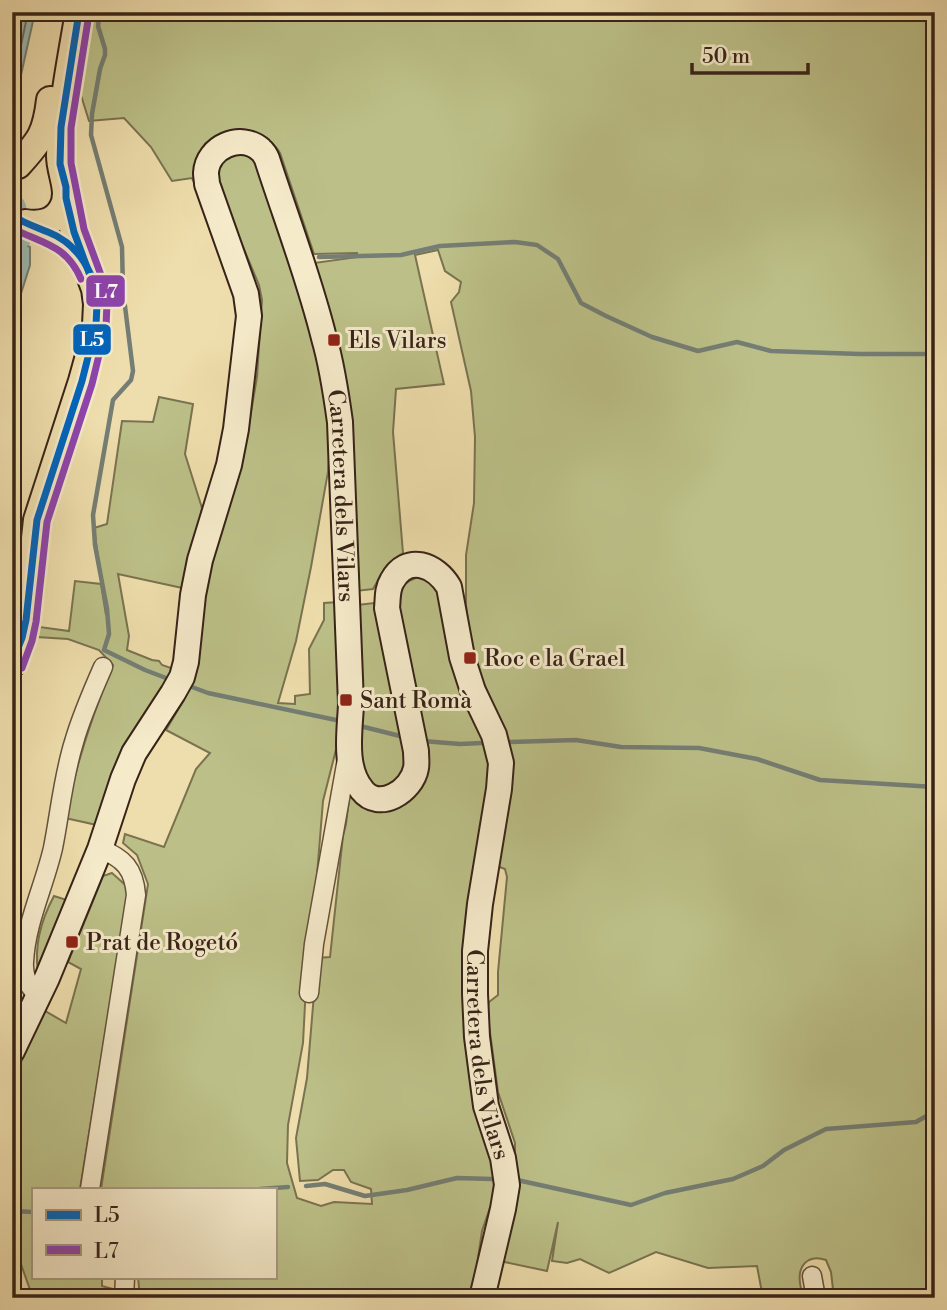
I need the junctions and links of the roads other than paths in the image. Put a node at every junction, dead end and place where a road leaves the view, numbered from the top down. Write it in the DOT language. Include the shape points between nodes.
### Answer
graph roads {
  1 [pos="64,12"];
  2 [pos="79,12"];
  3 [pos="58,96"];
  4 [pos="15,167"];
  5 [pos="64,188"];
  6 [pos="16,220"];
  7 [pos="86,262"];
  8 [pos="12,664"];
  9 [pos="103,667"];
  10 [pos="349,745"];
  11 [pos="100,849"];
  12 [pos="309,993"];
  13 [pos="39,995"];
  14 [pos="12,1051"];
  15 [pos="90,1188"];
  16 [pos="812,1276"];
  17 [pos="125,1278"];
  18 [pos="124,1298"];
  19 [pos="482,1298"];
  20 [pos="816,1298"];
  1 -- 3 [label="main road"];
  2 -- 3 [label="main road"];
  3 -- 4 [label="main road" via="44,132"];
  3 -- 5 [label="main road"];
  4 -- 5 [label="main road" via="27,161 48,163 56,169"];
  5 -- 6 [label="main road" via="62,208 55,217 36,225"];
  5 -- 7 [label="main road"];
  6 -- 7 [label="main road" via="51,232"];
  7 -- 8 [label="main road" via="95,289 96,325 37,520 26,620"];
  9 -- 13 [label="street" via="73,744 52,848 30,923 23,964 30,988"];
  10 -- 11 [label="street, Carretera dels Vilars" via="340,422 333,377 267,159 254,145 234,142 215,152 206,172 249,316 236,429 200,560 182,677 134,753"];
  10 -- 12 [label="street"];
  10 -- 19 [label="street, Carretera dels Vilars" via="354,776 371,798 394,796 416,769 387,608 388,591 401,570 419,565 432,568 449,587 462,657 500,763 477,927 475,993 486,1106 507,1185"];
  11 -- 13 [label="street, Carretera dels Vilars"];
  11 -- 15 [label="street" via="128,867 136,895"];
  13 -- 14 [label="street, Carretera dels Vilars"];
  16 -- 20 [label="street"];
  17 -- 18 [label="street"];
}
